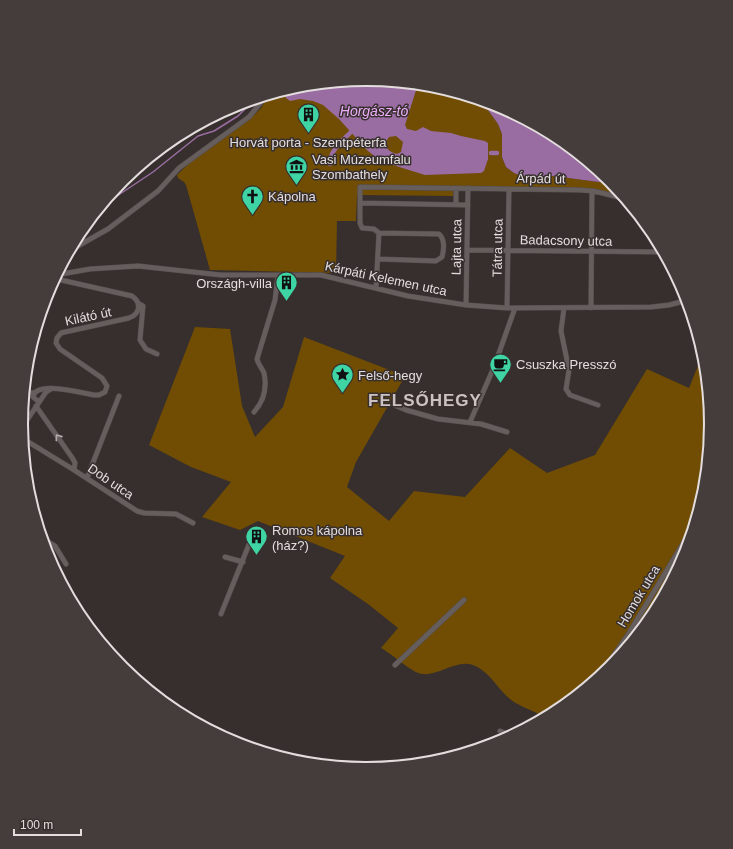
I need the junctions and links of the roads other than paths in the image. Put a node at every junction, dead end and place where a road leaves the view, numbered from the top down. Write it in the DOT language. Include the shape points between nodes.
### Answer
graph roads {
  1 [pos="260,103"];
  2 [pos="456,188"];
  3 [pos="468,188"];
  4 [pos="509,189"];
  5 [pos="592,191"];
  6 [pos="617,197"];
  7 [pos="361,203"];
  8 [pos="456,205"];
  9 [pos="468,205"];
  10 [pos="379,233"];
  11 [pos="79,245"];
  12 [pos="467,250"];
  13 [pos="508,250"];
  14 [pos="592,252"];
  15 [pos="658,252"];
  16 [pos="378,259"];
  17 [pos="64,274"];
  18 [pos="278,275"];
  19 [pos="61,280"];
  20 [pos="376,288"];
  21 [pos="681,301"];
  22 [pos="138,303"];
  23 [pos="466,305"];
  24 [pos="507,308"];
  25 [pos="515,308"];
  26 [pos="564,308"];
  27 [pos="591,308"];
  28 [pos="157,354"];
  29 [pos="52,388"];
  30 [pos="30,393"];
  31 [pos="34,393"];
  32 [pos="119,396"];
  33 [pos="38,404"];
  34 [pos="394,405"];
  35 [pos="598,405"];
  36 [pos="254,412"];
  37 [pos="28,418"];
  38 [pos="470,422"];
  39 [pos="507,432"];
  40 [pos="29,442"];
  41 [pos="74,470"];
  42 [pos="87,478"];
  43 [pos="193,524"];
  44 [pos="254,532"];
  45 [pos="50,543"];
  46 [pos="683,544"];
  47 [pos="226,557"];
  48 [pos="242,562"];
  49 [pos="66,564"];
  50 [pos="464,600"];
  51 [pos="222,614"];
  52 [pos="613,657"];
  53 [pos="395,665"];
  54 [pos="500,732"];
  55 [pos="504,733"];
  1 -- 11 [label="street" via="249,117 180,168 158,191 108,229"];
  2 -- 3 [label="street, Árpád út"];
  2 -- 7 [label="street, Árpád út" via="360,187"];
  2 -- 8 [label="street"];
  3 -- 4 [label="street, Árpád út"];
  3 -- 9 [label="street, Lajta utca"];
  4 -- 5 [label="street, Árpád út"];
  4 -- 13 [label="street, Tátra utca"];
  5 -- 6 [label="street, Árpád út"];
  5 -- 14 [label="street"];
  7 -- 8 [label="street"];
  7 -- 10 [label="street, Árpád út" via="362,228 374,229"];
  8 -- 9 [label="street"];
  9 -- 12 [label="street, Lajta utca"];
  10 -- 16 [label="street"];
  10 -- 16 [label="street, Árpád út" via="439,234 443,239 443,253 436,261"];
  12 -- 13 [label="street, Badacsony utca"];
  12 -- 23 [label="street, Lajta utca"];
  13 -- 14 [label="street, Badacsony utca"];
  13 -- 24 [label="street, Tátra utca"];
  14 -- 15 [label="street, Badacsony utca"];
  14 -- 27 [label="street"];
  16 -- 20 [label="street"];
  17 -- 18 [label="street, Kárpáti Kelemen utca" via="90,269 138,266 221,275"];
  18 -- 20 [label="street, Kárpáti Kelemen utca" via="321,275"];
  18 -- 36 [label="street" via="274,300 257,359 264,372 264,389 261,402"];
  19 -- 22 [label="street, Kilátó út" via="132,296"];
  20 -- 23 [label="street, Kárpáti Kelemen utca" via="416,298"];
  21 -- 27 [label="street, Kárpáti Kelemen utca" via="659,306"];
  22 -- 28 [label="street" via="143,306 140,340 146,350"];
  22 -- 29 [label="street, Kilátó út" via="139,308 134,316 61,333 57,338 56,343 60,349 102,378 107,386 105,392 94,395"];
  23 -- 24 [label="street, Kárpáti Kelemen utca"];
  24 -- 25 [label="street, Kárpáti Kelemen utca"];
  25 -- 26 [label="street, Kárpáti Kelemen utca"];
  25 -- 38 [label="street" via="494,367"];
  26 -- 27 [label="street, Kárpáti Kelemen utca"];
  26 -- 35 [label="street" via="561,331 569,370 566,389 570,395"];
  29 -- 31 [label="street"];
  29 -- 33 [label="street"];
  30 -- 31 [label="street"];
  31 -- 33 [label="street" via="33,397"];
  32 -- 42 [label="street"];
  33 -- 37 [label="street"];
  41 -- 33 [label="street, one-way" via="73,458"];
  34 -- 38 [label="street" via="438,419"];
  38 -- 39 [label="street"];
  40 -- 41 [label="street, Dob utca"];
  41 -- 42 [label="street, Dob utca"];
  42 -- 43 [label="street, Dob utca" via="137,511 144,514 176,514"];
  44 -- 48 [label="street"];
  45 -- 49 [label="street" via="55,546"];
  46 -- 52 [label="street, Homok utca"];
  47 -- 48 [label="street"];
  48 -- 51 [label="street"];
  50 -- 53 [label="street"];
  54 -- 55 [label="street"];
}
